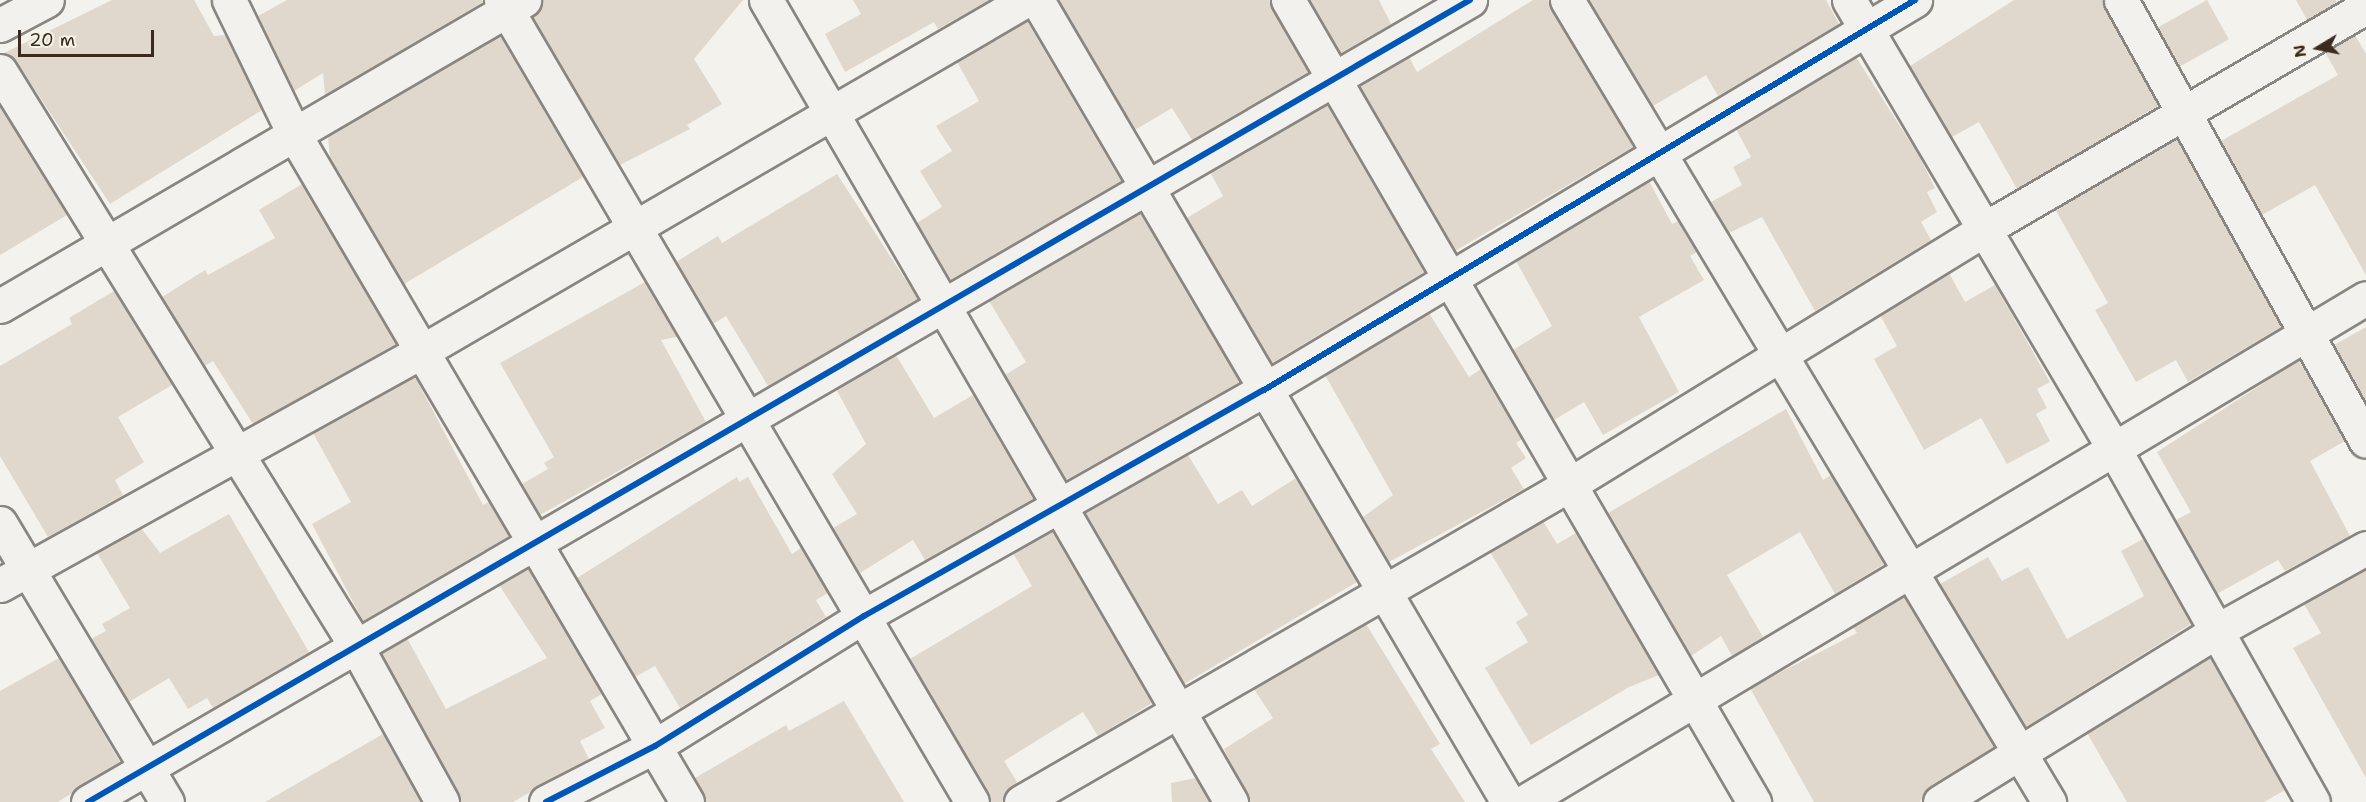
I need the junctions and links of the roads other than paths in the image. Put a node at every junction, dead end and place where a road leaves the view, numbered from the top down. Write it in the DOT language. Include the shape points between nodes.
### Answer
graph roads {
  1 [pos="48,0"];
  2 [pos="229,0"];
  3 [pos="766,0"];
  4 [pos="1026,0"];
  5 [pos="1037,0"];
  6 [pos="1288,0"];
  7 [pos="1470,0"];
  8 [pos="1567,0"];
  9 [pos="1849,0"];
  10 [pos="1915,0"];
  11 [pos="2121,0"];
  12 [pos="511,3"];
  13 [pos="2366,7"];
  14 [pos="0,25"];
  15 [pos="1866,29"];
  16 [pos="0,71"];
  17 [pos="1334,79"];
  18 [pos="831,114"];
  19 [pos="2186,116"];
  20 [pos="294,134"];
  21 [pos="1663,152"];
  22 [pos="1147,188"];
  23 [pos="634,228"];
  24 [pos="1986,228"];
  25 [pos="107,243"];
  26 [pos="1454,279"];
  27 [pos="2366,298"];
  28 [pos="0,306"];
  29 [pos="943,306"];
  30 [pos="2306,334"];
  31 [pos="419,353"];
  32 [pos="1783,354"];
  33 [pos="1264,390"];
  34 [pos="747,420"];
  35 [pos="2366,441"];
  36 [pos="2114,448"];
  37 [pos="235,454"];
  38 [pos="1572,483"];
  39 [pos="1062,506"];
  40 [pos="0,523"];
  41 [pos="533,544"];
  42 [pos="2366,548"];
  43 [pos="1910,571"];
  44 [pos="14,579"];
  45 [pos="1383,590"];
  46 [pos="864,616"];
  47 [pos="2218,630"];
  48 [pos="356,646"];
  49 [pos="1695,699"];
  50 [pos="1178,711"];
  51 [pos="655,746"];
  52 [pos="2020,751"];
  53 [pos="149,766"];
  54 [pos="88,802"];
  55 [pos="167,802"];
  56 [pos="442,802"];
  57 [pos="546,802"];
  58 [pos="687,802"];
  59 [pos="972,802"];
  60 [pos="1021,802"];
  61 [pos="1231,802"];
  62 [pos="1508,802"];
  63 [pos="1524,802"];
  64 [pos="1754,802"];
  65 [pos="1940,802"];
  66 [pos="2049,802"];
  67 [pos="2313,802"];
  1 -- 14 [label="street"];
  2 -- 20 [label="street"];
  3 -- 18 [label="street"];
  4 -- 18 [label="street"];
  5 -- 22 [label="street"];
  6 -- 17 [label="street"];
  7 -- 17 [label="street"];
  8 -- 21 [label="street"];
  9 -- 15 [label="street"];
  10 -- 15 [label="street"];
  11 -- 19 [label="street"];
  12 -- 20 [label="street"];
  12 -- 23 [label="street"];
  13 -- 19 [label="street"];
  15 -- 21 [label="street"];
  15 -- 24 [label="street"];
  16 -- 25 [label="street"];
  17 -- 22 [label="street"];
  17 -- 26 [label="street"];
  18 -- 23 [label="street"];
  18 -- 29 [label="street"];
  19 -- 24 [label="street"];
  19 -- 30 [label="street"];
  20 -- 25 [label="street"];
  20 -- 31 [label="street"];
  21 -- 26 [label="street"];
  21 -- 32 [label="street"];
  22 -- 29 [label="street"];
  22 -- 33 [label="street"];
  23 -- 31 [label="street"];
  23 -- 34 [label="street"];
  24 -- 32 [label="street"];
  24 -- 36 [label="street"];
  25 -- 28 [label="street"];
  25 -- 37 [label="street"];
  26 -- 33 [label="street"];
  26 -- 38 [label="street"];
  27 -- 30 [label="street"];
  29 -- 34 [label="street"];
  29 -- 39 [label="street"];
  30 -- 35 [label="street"];
  30 -- 36 [label="street"];
  31 -- 37 [label="street"];
  31 -- 41 [label="street"];
  32 -- 38 [label="street"];
  32 -- 43 [label="street"];
  33 -- 39 [label="street"];
  33 -- 45 [label="street"];
  34 -- 41 [label="street"];
  34 -- 46 [label="street"];
  36 -- 43 [label="street"];
  36 -- 47 [label="street"];
  37 -- 44 [label="street"];
  37 -- 48 [label="street"];
  38 -- 45 [label="street"];
  38 -- 49 [label="street"];
  39 -- 46 [label="street"];
  39 -- 50 [label="street"];
  40 -- 44 [label="street"];
  41 -- 48 [label="street"];
  41 -- 51 [label="street"];
  42 -- 47 [label="street"];
  43 -- 49 [label="street"];
  43 -- 52 [label="street"];
  44 -- 53 [label="street"];
  45 -- 50 [label="street"];
  45 -- 62 [label="street"];
  46 -- 51 [label="street"];
  46 -- 59 [label="street"];
  47 -- 52 [label="street"];
  47 -- 67 [label="street"];
  48 -- 53 [label="street"];
  48 -- 56 [label="street"];
  49 -- 63 [label="street"];
  49 -- 64 [label="street"];
  50 -- 60 [label="street"];
  50 -- 61 [label="street"];
  51 -- 57 [label="street"];
  51 -- 58 [label="street"];
  52 -- 65 [label="street"];
  52 -- 66 [label="street"];
  53 -- 54 [label="street"];
  53 -- 55 [label="street"];
}
